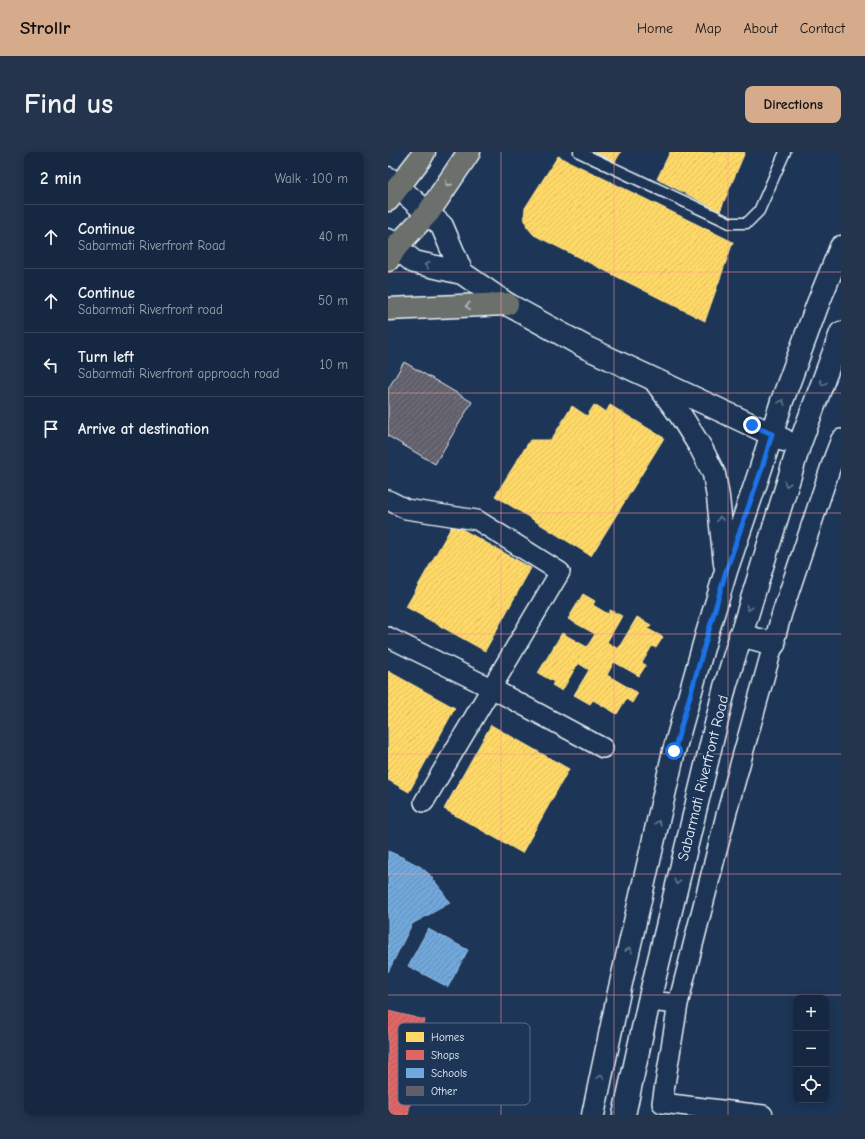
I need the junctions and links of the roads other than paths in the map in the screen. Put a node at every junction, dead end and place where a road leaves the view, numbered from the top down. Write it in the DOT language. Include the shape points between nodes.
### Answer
graph roads {
  1 [pos="424,152"];
  2 [pos="469,152"];
  3 [pos="580,152"];
  4 [pos="785,152"];
  5 [pos="392,189"];
  6 [pos="428,212"];
  7 [pos="841,247"];
  8 [pos="391,249"];
  9 [pos="462,273"];
  10 [pos="507,304"];
  11 [pos="388,309"];
  12 [pos="841,333"];
  13 [pos="655,380"];
  14 [pos="772,434"];
  15 [pos="841,439"];
  16 [pos="799,446"];
  17 [pos="388,500"];
  18 [pos="726,571"];
  19 [pos="740,635"];
  20 [pos="388,637"];
  21 [pos="774,644"];
  22 [pos="491,688"];
  23 [pos="603,748"];
  24 [pos="424,802"];
  25 [pos="649,1001"];
  26 [pos="678,1004"];
  27 [pos="593,1115"];
  28 [pos="624,1115"];
  29 [pos="763,1115"];
  1 -- 5 [label="main road"];
  2 -- 6 [label="main road, one-way"];
  3 -- 4 [label="lane" via="730,223 747,223 759,212"];
  5 -- 6 [label="street"];
  6 -- 8 [label="main road"];
  6 -- 9 [label="street" via="442,226"];
  14 -- 7 [label="street, one-way" via="782,400"];
  9 -- 8 [label="street, one-way" via="414,262"];
  9 -- 10 [label="street"];
  10 -- 11 [label="main road, one-way"];
  10 -- 13 [label="street" via="587,348"];
  12 -- 16 [label="street, one-way"];
  13 -- 14 [label="street"];
  18 -- 13 [label="street, one-way" via="714,474 681,416"];
  14 -- 16 [label="street"];
  14 -- 18 [label="street"];
  15 -- 21 [label="street"];
  16 -- 19 [label="street, Sabarmati Riverfront Road, one-way"];
  17 -- 22 [label="street" via="406,509 477,520 560,572"];
  27 -- 18 [label="street, one-way" via="674,751"];
  19 -- 21 [label="street"];
  19 -- 25 [label="street, Sabarmati Riverfront Road, one-way" via="725,687"];
  20 -- 22 [label="street"];
  21 -- 26 [label="street" via="726,815"];
  22 -- 23 [label="street"];
  22 -- 24 [label="street"];
  25 -- 26 [label="street"];
  25 -- 28 [label="street, Sabarmati Riverfront Road"];
  26 -- 29 [label="street" via="662,1103"];
}
